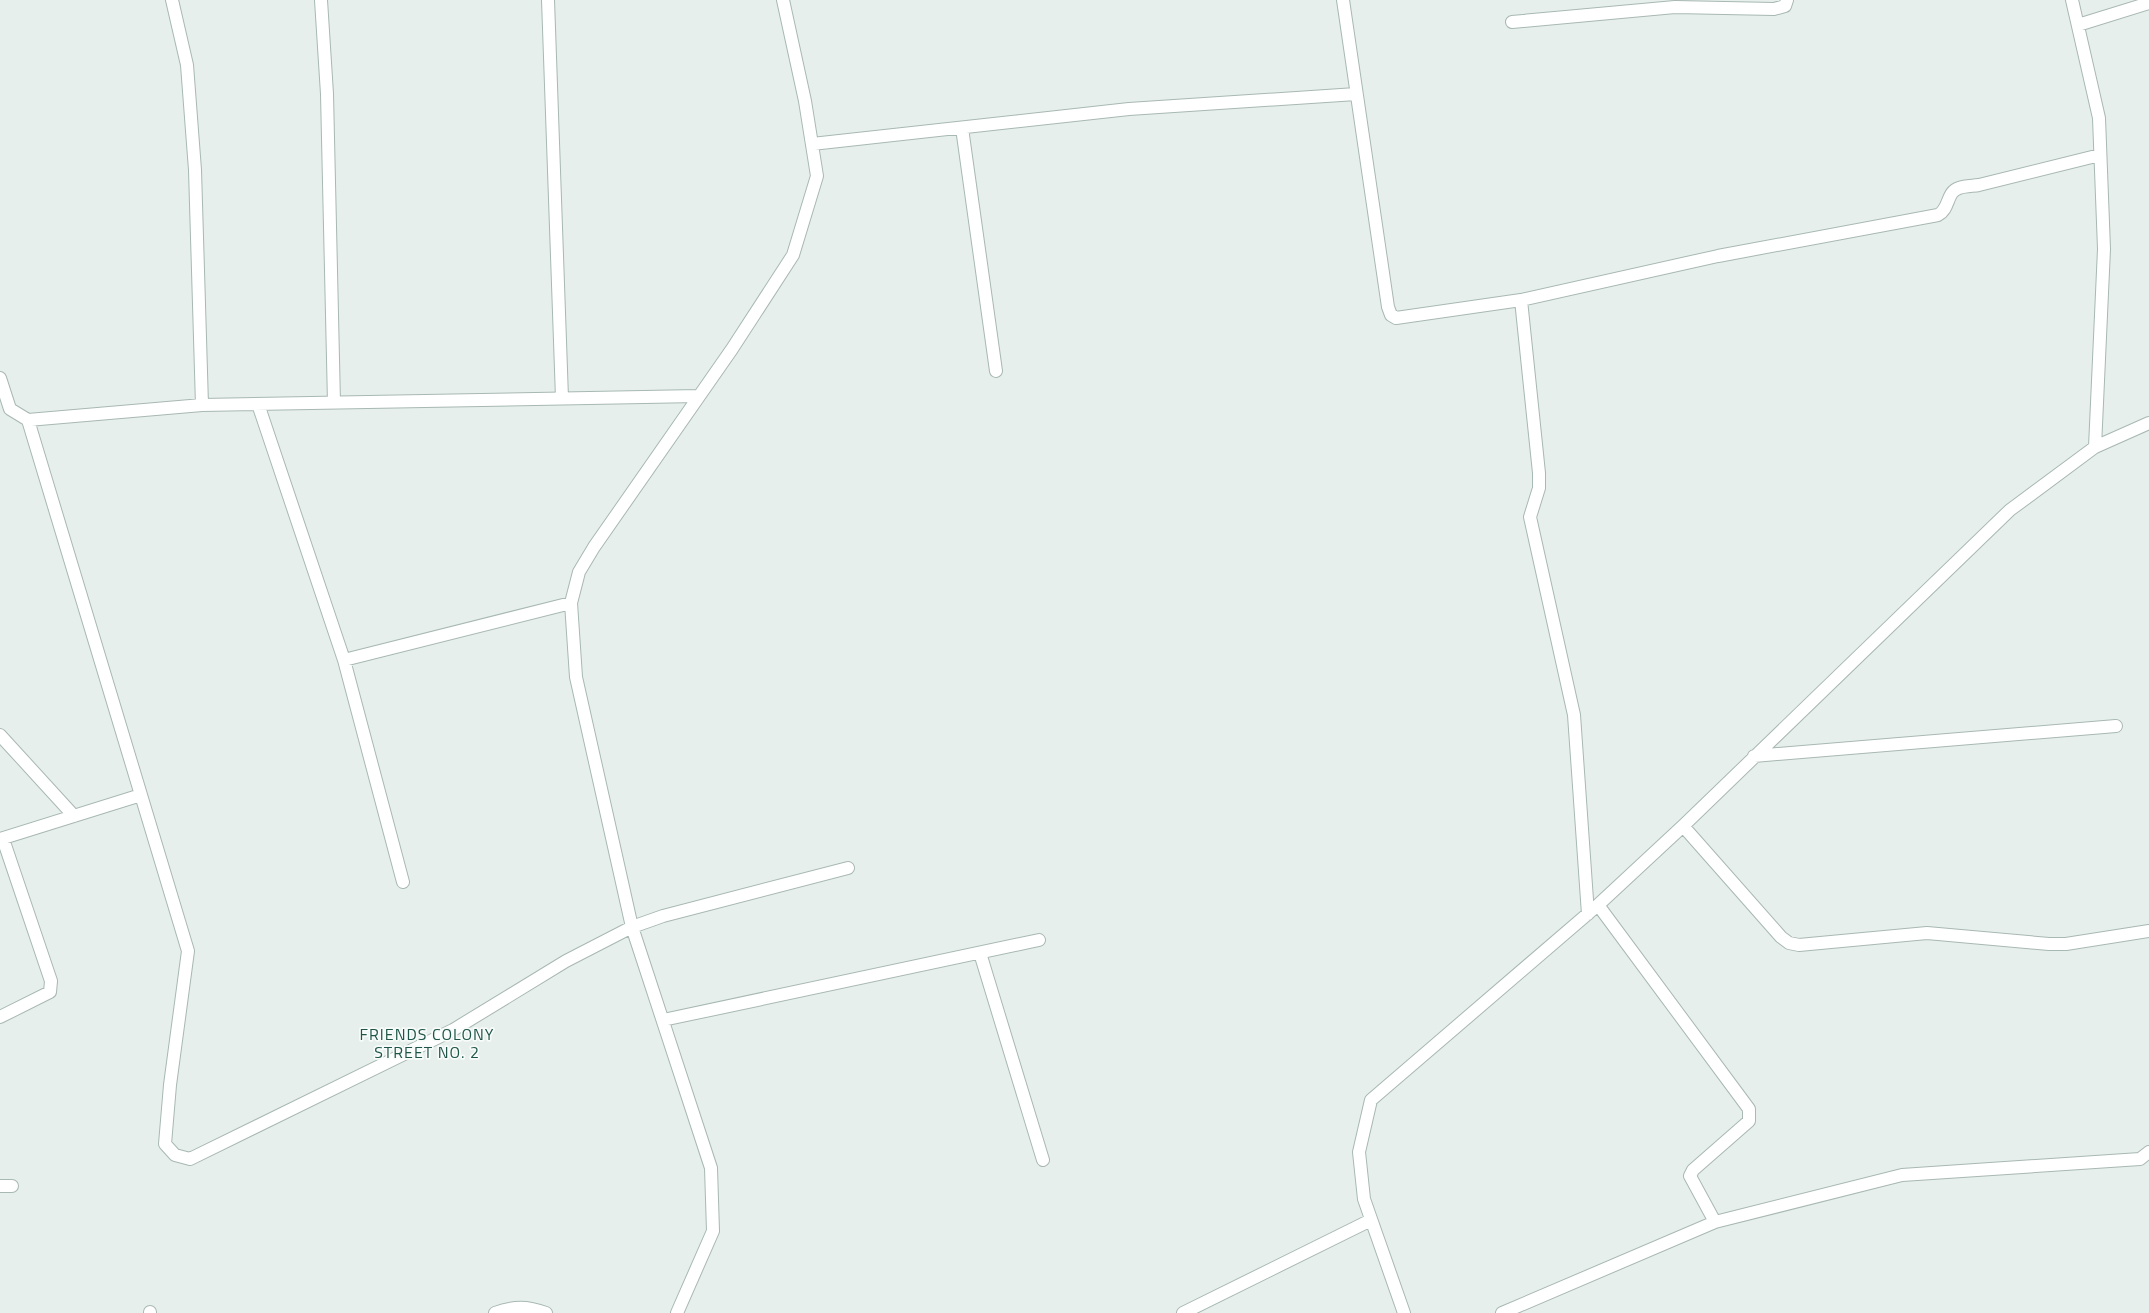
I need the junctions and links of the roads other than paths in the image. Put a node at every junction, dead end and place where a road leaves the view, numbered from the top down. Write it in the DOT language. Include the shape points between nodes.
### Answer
graph roads {
  1 [pos="172,0"];
  2 [pos="321,0"];
  3 [pos="548,0"];
  4 [pos="783,0"];
  5 [pos="1343,0"];
  6 [pos="1787,0"];
  7 [pos="2072,0"];
  8 [pos="2149,3"];
  9 [pos="1512,22"];
  10 [pos="2078,25"];
  11 [pos="1356,94"];
  12 [pos="962,128"];
  13 [pos="812,144"];
  14 [pos="2100,155"];
  15 [pos="1521,300"];
  16 [pos="996,371"];
  17 [pos="0,378"];
  18 [pos="698,396"];
  19 [pos="562,398"];
  20 [pos="334,403"];
  21 [pos="258,404"];
  22 [pos="202,405"];
  23 [pos="28,420"];
  24 [pos="2149,423"];
  25 [pos="2095,447"];
  26 [pos="571,603"];
  27 [pos="344,660"];
  28 [pos="2116,726"];
  29 [pos="0,736"];
  30 [pos="1754,756"];
  31 [pos="140,795"];
  32 [pos="74,816"];
  33 [pos="1683,826"];
  34 [pos="2,839"];
  35 [pos="848,868"];
  36 [pos="403,882"];
  37 [pos="1598,905"];
  38 [pos="1588,914"];
  39 [pos="632,927"];
  40 [pos="2149,931"];
  41 [pos="1039,940"];
  42 [pos="980,953"];
  43 [pos="0,1017"];
  44 [pos="663,1020"];
  45 [pos="2149,1152"];
  46 [pos="1043,1160"];
  47 [pos="1371,1220"];
  48 [pos="1714,1222"];
  49 [pos="495,1313"];
  50 [pos="546,1313"];
  51 [pos="677,1313"];
  52 [pos="1183,1313"];
  53 [pos="1404,1313"];
  54 [pos="1502,1313"];
  1 -- 22 [label="street" via="187,66 194,155"];
  2 -- 20 [label="street" via="327,94"];
  3 -- 19 [label="street"];
  4 -- 13 [label="street"];
  5 -- 11 [label="street"];
  6 -- 9 [label="street" via="1785,6 1774,10 1675,7"];
  7 -- 10 [label="street"];
  8 -- 10 [label="street"];
  10 -- 14 [label="street" via="2099,118"];
  11 -- 12 [label="street" via="1129,109"];
  11 -- 15 [label="street" via="1391,315 1403,318"];
  12 -- 13 [label="street"];
  12 -- 16 [label="street"];
  13 -- 18 [label="street" via="817,176 794,255"];
  14 -- 15 [label="street" via="1959,188 1952,192 1946,209 1938,215 1710,258"];
  14 -- 25 [label="street" via="2104,248"];
  15 -- 38 [label="street" via="1539,473 1539,488 1530,517 1578,739"];
  17 -- 23 [label="street" via="10,409"];
  18 -- 19 [label="street"];
  18 -- 26 [label="street" via="594,547 579,572"];
  19 -- 20 [label="street"];
  20 -- 21 [label="street"];
  21 -- 22 [label="street"];
  21 -- 27 [label="street"];
  22 -- 23 [label="street"];
  23 -- 31 [label="street"];
  24 -- 25 [label="street"];
  25 -- 30 [label="street" via="2010,510"];
  26 -- 27 [label="street"];
  26 -- 39 [label="street" via="576,677"];
  27 -- 36 [label="street"];
  28 -- 30 [label="street"];
  29 -- 32 [label="street"];
  30 -- 33 [label="street"];
  31 -- 32 [label="street"];
  31 -- 39 [label="street" via="188,951 165,1144 175,1155 190,1159 334,1090 453,1030 566,961"];
  32 -- 34 [label="street"];
  33 -- 37 [label="street"];
  33 -- 40 [label="street" via="1780,937 1789,943 1799,945 1943,933 2066,944"];
  34 -- 43 [label="street" via="51,981 50,992"];
  35 -- 39 [label="street" via="664,916"];
  37 -- 38 [label="street"];
  37 -- 48 [label="street" via="1749,1109 1749,1121 1693,1170 1690,1176"];
  38 -- 47 [label="street" via="1371,1100 1359,1152 1364,1199"];
  39 -- 44 [label="street"];
  41 -- 42 [label="street"];
  42 -- 44 [label="street"];
  42 -- 46 [label="street"];
  44 -- 51 [label="street" via="711,1168 713,1199 713,1231"];
  45 -- 48 [label="street" via="2140,1159 1902,1175"];
  47 -- 52 [label="street"];
  47 -- 53 [label="street"];
  48 -- 54 [label="street"];
  49 -- 50 [label="street" via="515,1306 529,1307"];
}
